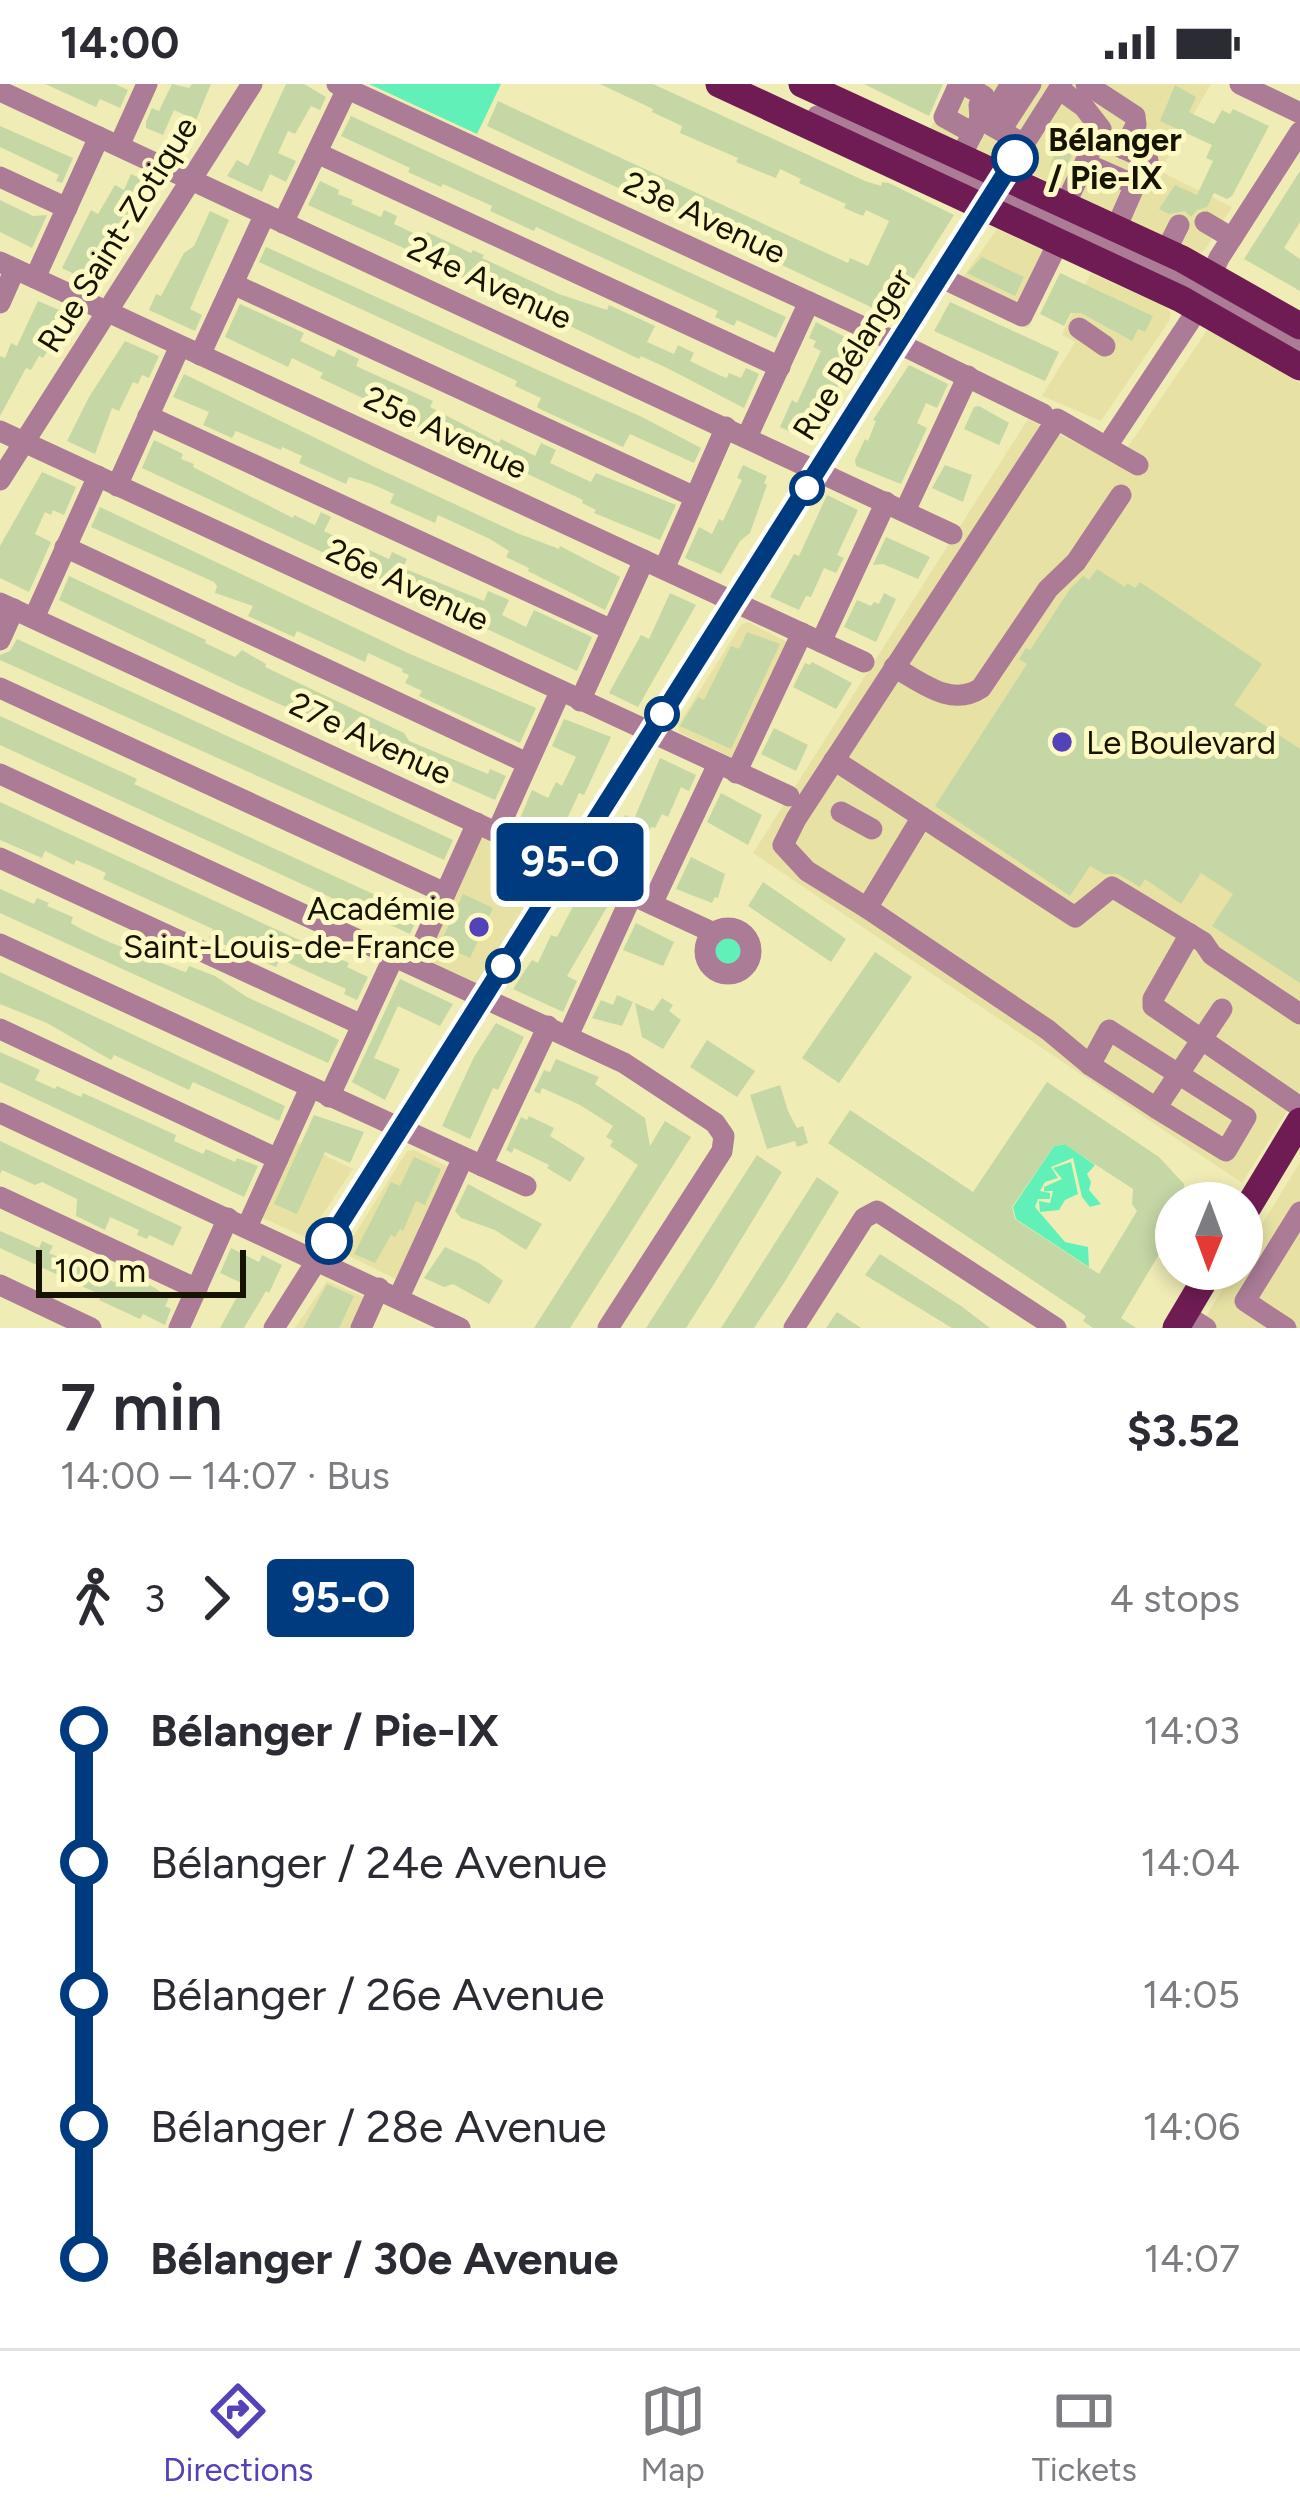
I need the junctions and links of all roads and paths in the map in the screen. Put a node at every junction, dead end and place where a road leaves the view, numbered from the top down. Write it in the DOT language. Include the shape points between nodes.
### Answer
graph roads {
  1 [pos="147,84"];
  2 [pos="252,84"];
  3 [pos="719,84"];
  4 [pos="801,84"];
  5 [pos="961,84"];
  6 [pos="1011,84"];
  7 [pos="1031,84"];
  8 [pos="1086,84"];
  9 [pos="1240,84"];
  10 [pos="342,86"];
  11 [pos="1061,86"];
  12 [pos="0,91"];
  13 [pos="747,97"];
  14 [pos="1300,113"];
  15 [pos="1101,129"];
  16 [pos="1001,130"];
  17 [pos="971,136"];
  18 [pos="871,137"];
  19 [pos="109,142"];
  20 [pos="1297,143"];
  21 [pos="1024,144"];
  22 [pos="1124,148"];
  23 [pos="317,153"];
  24 [pos="1085,164"];
  25 [pos="0,177"];
  26 [pos="190,180"];
  27 [pos="1136,185"];
  28 [pos="994,191"];
  29 [pos="1065,205"];
  30 [pos="68,208"];
  31 [pos="274,219"];
  32 [pos="1205,222"];
  33 [pos="1179,225"];
  34 [pos="1116,228"];
  35 [pos="1232,238"];
  36 [pos="1059,242"];
  37 [pos="1166,251"];
  38 [pos="17,270"];
  39 [pos="940,277"];
  40 [pos="233,284"];
  41 [pos="1205,290"];
  42 [pos="809,302"];
  43 [pos="0,303"];
  44 [pos="108,312"];
  45 [pos="1300,326"];
  46 [pos="1079,328"];
  47 [pos="898,343"];
  48 [pos="1105,346"];
  49 [pos="1300,346"];
  50 [pos="190,350"];
  51 [pos="780,367"];
  52 [pos="1300,367"];
  53 [pos="968,376"];
  54 [pos="148,416"];
  55 [pos="1050,416"];
  56 [pos="0,431"];
  57 [pos="737,432"];
  58 [pos="24,442"];
  59 [pos="1107,446"];
  60 [pos="1138,465"];
  61 [pos="818,470"];
  62 [pos="0,480"];
  63 [pos="107,481"];
  64 [pos="1121,495"];
  65 [pos="695,497"];
  66 [pos="896,507"];
  67 [pos="952,533"];
  68 [pos="65,547"];
  69 [pos="654,564"];
  70 [pos="734,602"];
  71 [pos="16,610"];
  72 [pos="612,630"];
  73 [pos="811,638"];
  74 [pos="0,640"];
  75 [pos="864,662"];
  76 [pos="894,667"];
  77 [pos="0,688"];
  78 [pos="570,696"];
  79 [pos="650,734"];
  80 [pos="834,760"];
  81 [pos="527,763"];
  82 [pos="727,769"];
  83 [pos="0,773"];
  84 [pos="789,796"];
  85 [pos="841,812"];
  86 [pos="922,817"];
  87 [pos="487,828"];
  88 [pos="872,829"];
  89 [pos="0,858"];
  90 [pos="568,865"];
  91 [pos="445,893"];
  92 [pos="642,899"];
  93 [pos="867,908"];
  94 [pos="714,933"];
  95 [pos="1190,934"];
  96 [pos="0,944"];
  97 [pos="404,961"];
  98 [pos="484,996"];
  99 [pos="1222,1009"];
  100 [pos="1300,1014"];
  101 [pos="362,1025"];
  102 [pos="0,1029"];
  103 [pos="558,1031"];
  104 [pos="1200,1039"];
  105 [pos="1090,1065"];
  106 [pos="1178,1075"];
  107 [pos="320,1093"];
  108 [pos="1300,1107"];
  109 [pos="1156,1108"];
  110 [pos="0,1113"];
  111 [pos="1300,1120"];
  112 [pos="400,1129"];
  113 [pos="278,1159"];
  114 [pos="473,1162"];
  115 [pos="1263,1182"];
  116 [pos="526,1186"];
  117 [pos="0,1197"];
  118 [pos="1300,1212"];
  119 [pos="238,1223"];
  120 [pos="316,1259"];
  121 [pos="0,1285"];
  122 [pos="197,1289"];
  123 [pos="1202,1290"];
  124 [pos="389,1293"];
  125 [pos="1188,1323"];
  126 [pos="453,1324"];
  127 [pos="91,1328"];
  128 [pos="179,1328"];
  129 [pos="274,1328"];
  130 [pos="361,1328"];
  131 [pos="608,1328"];
  132 [pos="794,1328"];
  133 [pos="1056,1328"];
  134 [pos="1286,1328"];
  1 -- 19 [label="street"];
  2 -- 26 [label="street, Rue Saint-Zotique"];
  3 -- 13 [label="main road"];
  4 -- 17 [label="main road"];
  4 -- 18 [label="street"];
  5 -- 17 [label="street" via="984,96"];
  5 -- 17 [label="street" via="945,120"];
  6 -- 17 [label="street"];
  7 -- 16 [label="street"];
  8 -- 22 [label="street" via="1136,116"];
  9 -- 14 [label="street"];
  10 -- 23 [label="street"];
  10 -- 42 [label="street, 23e Avenue"];
  11 -- 15 [label="street"];
  11 -- 21 [label="street, Rue Bélanger"];
  12 -- 19 [label="street, 24e Avenue"];
  13 -- 18 [label="street"];
  13 -- 28 [label="main road"];
  15 -- 22 [label="street"];
  15 -- 24 [label="street"];
  16 -- 17 [label="street"];
  16 -- 21 [label="street"];
  17 -- 28 [label="main road"];
  18 -- 28 [label="street"];
  19 -- 26 [label="street, 24e Avenue"];
  19 -- 30 [label="street"];
  20 -- 35 [label="street"];
  21 -- 28 [label="street, Rue Bélanger"];
  22 -- 27 [label="street" via="1148,160"];
  23 -- 31 [label="street"];
  23 -- 51 [label="street"];
  24 -- 27 [label="street"];
  24 -- 29 [label="street"];
  25 -- 30 [label="street"];
  26 -- 31 [label="street, 24e Avenue"];
  26 -- 44 [label="street, Rue Saint-Zotique"];
  27 -- 34 [label="street"];
  28 -- 29 [label="main road"];
  28 -- 36 [label="main road"];
  28 -- 39 [label="street, Rue Bélanger"];
  28 -- 41 [label="street"];
  29 -- 34 [label="main road"];
  30 -- 38 [label="street"];
  31 -- 40 [label="street"];
  31 -- 57 [label="street, 24e Avenue"];
  32 -- 35 [label="street"];
  33 -- 37 [label="street"];
  34 -- 37 [label="main road"];
  35 -- 41 [label="street"];
  36 -- 39 [label="street" via="1022,316"];
  36 -- 41 [label="main road"];
  37 -- 41 [label="main road"];
  38 -- 43 [label="street"];
  38 -- 44 [label="street, 25e Avenue"];
  39 -- 47 [label="street, Rue Bélanger"];
  40 -- 50 [label="street"];
  40 -- 65 [label="street"];
  41 -- 45 [label="main road"];
  41 -- 49 [label="street"];
  41 -- 52 [label="main road"];
  41 -- 59 [label="street"];
  42 -- 47 [label="street, 23e Avenue"];
  42 -- 51 [label="street"];
  44 -- 50 [label="street, 25e Avenue"];
  44 -- 58 [label="street, Rue Saint-Zotique"];
  46 -- 48 [label="street"];
  47 -- 53 [label="street, 23e Avenue"];
  47 -- 61 [label="street, Rue Bélanger"];
  50 -- 54 [label="street"];
  50 -- 69 [label="street, 25e Avenue"];
  51 -- 57 [label="street"];
  53 -- 55 [label="street, 23e Avenue"];
  53 -- 66 [label="street"];
  54 -- 63 [label="street"];
  54 -- 72 [label="street"];
  55 -- 59 [label="street, 23e Avenue"];
  55 -- 76 [label="street"];
  56 -- 58 [label="street, 26e Avenue"];
  57 -- 61 [label="street, 24e Avenue"];
  57 -- 65 [label="street"];
  58 -- 62 [label="street, Rue Saint-Zotique"];
  58 -- 63 [label="street, 26e Avenue"];
  59 -- 60 [label="street, 23e Avenue"];
  61 -- 66 [label="street, 24e Avenue"];
  61 -- 70 [label="street, Rue Bélanger"];
  63 -- 68 [label="street"];
  63 -- 78 [label="street, 26e Avenue"];
  64 -- 76 [label="street" via="981,688 941,694"];
  65 -- 69 [label="street"];
  66 -- 67 [label="street, 24e Avenue"];
  66 -- 73 [label="street"];
  68 -- 71 [label="street"];
  68 -- 81 [label="street"];
  69 -- 70 [label="street, 25e Avenue"];
  69 -- 72 [label="street"];
  70 -- 73 [label="street, 25e Avenue"];
  70 -- 79 [label="street, Rue Bélanger"];
  71 -- 74 [label="street"];
  71 -- 87 [label="street, 27e Avenue"];
  72 -- 78 [label="street"];
  73 -- 75 [label="street, 25e Avenue"];
  73 -- 82 [label="street"];
  76 -- 80 [label="street"];
  77 -- 91 [label="street"];
  78 -- 79 [label="street, 26e Avenue"];
  78 -- 81 [label="street"];
  79 -- 82 [label="street, 26e Avenue"];
  79 -- 90 [label="street, Rue Bélanger"];
  80 -- 86 [label="street"];
  80 -- 93 [label="street" via="783,845 807,872"];
  81 -- 87 [label="street"];
  82 -- 84 [label="street, 26e Avenue"];
  82 -- 92 [label="street"];
  83 -- 97 [label="street"];
  85 -- 88 [label="street"];
  86 -- 93 [label="street"];
  86 -- 95 [label="street" via="1075,916 1112,887"];
  87 -- 90 [label="street, 27e Avenue"];
  87 -- 91 [label="street"];
  89 -- 101 [label="street"];
  90 -- 92 [label="street, 27e Avenue"];
  90 -- 98 [label="street, Rue Bélanger"];
  91 -- 97 [label="street"];
  92 -- 94 [label="street, 27e Avenue"];
  92 -- 103 [label="street"];
  93 -- 105 [label="street"];
  95 -- 100 [label="street"];
  95 -- 104 [label="street" via="1153,1006"];
  96 -- 107 [label="street"];
  97 -- 98 [label="street"];
  97 -- 101 [label="street"];
  98 -- 103 [label="street"];
  98 -- 112 [label="street, Rue Bélanger"];
  99 -- 104 [label="street"];
  101 -- 107 [label="street"];
  102 -- 113 [label="street"];
  103 -- 114 [label="street"];
  103 -- 131 [label="street" via="642,1074 724,1136"];
  104 -- 106 [label="street"];
  104 -- 108 [label="street"];
  105 -- 106 [label="street" via="1109,1030"];
  105 -- 109 [label="street"];
  106 -- 109 [label="street"];
  106 -- 109 [label="street" via="1246,1118 1226,1151"];
  107 -- 112 [label="street"];
  107 -- 113 [label="street"];
  110 -- 119 [label="street"];
  111 -- 115 [label="main road"];
  112 -- 114 [label="street"];
  112 -- 120 [label="street, Rue Bélanger"];
  113 -- 119 [label="street"];
  114 -- 116 [label="street"];
  114 -- 124 [label="street"];
  117 -- 122 [label="street"];
  118 -- 134 [label="street" via="1245,1301"];
  119 -- 120 [label="street"];
  119 -- 122 [label="street"];
  120 -- 124 [label="street"];
  120 -- 129 [label="street, Rue Bélanger"];
  121 -- 127 [label="street"];
  122 -- 128 [label="street"];
  123 -- 125 [label="main road"];
  124 -- 126 [label="street"];
  124 -- 130 [label="street"];
  132 -- 133 [label="street" via="874,1211"];
}
